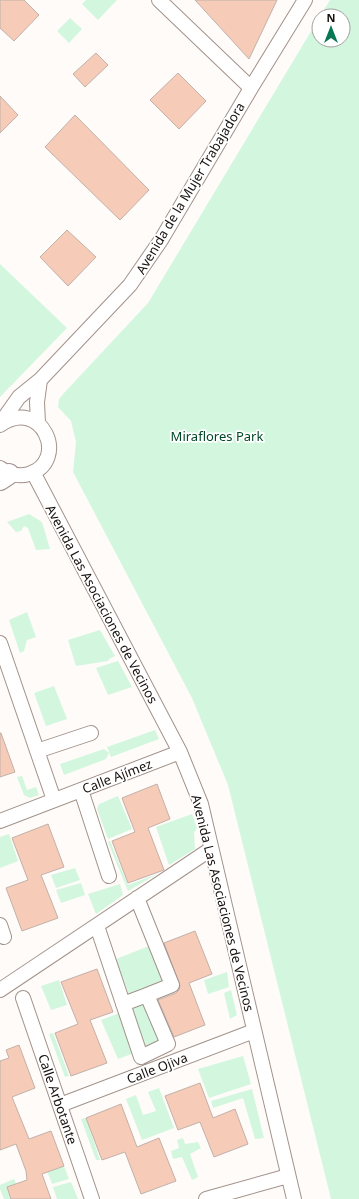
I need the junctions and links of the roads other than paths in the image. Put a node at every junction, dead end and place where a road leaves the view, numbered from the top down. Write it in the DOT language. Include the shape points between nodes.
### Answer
graph roads {
  1 [pos="159,0"];
  2 [pos="305,0"];
  3 [pos="251,88"];
  4 [pos="40,380"];
  5 [pos="38,423"];
  6 [pos="0,425"];
  7 [pos="33,472"];
  8 [pos="3,474"];
  9 [pos="0,643"];
  10 [pos="92,732"];
  11 [pos="37,751"];
  12 [pos="180,752"];
  13 [pos="80,790"];
  14 [pos="54,800"];
  15 [pos="0,821"];
  16 [pos="211,849"];
  17 [pos="109,876"];
  18 [pos="137,898"];
  19 [pos="97,926"];
  20 [pos="35,967"];
  21 [pos="0,978"];
  22 [pos="0,990"];
  23 [pos="147,995"];
  24 [pos="23,998"];
  25 [pos="123,1004"];
  26 [pos="254,1031"];
  27 [pos="60,1105"];
  28 [pos="288,1176"];
  29 [pos="92,1199"];
  30 [pos="206,1199"];
  31 [pos="294,1199"];
  1 -- 3 [label="street"];
  2 -- 3 [label="street, Avenida de la Mujer Trabajadora"];
  3 -- 4 [label="street, Avenida de la Mujer Trabajadora" via="162,240 130,285"];
  4 -- 5 [label="street"];
  4 -- 6 [label="street, Avenida de la Mujer Trabajadora" via="19,397"];
  5 -- 6 [label="street" via="25,417 18,417"];
  5 -- 7 [label="street" via="46,434 49,452 43,464"];
  7 -- 8 [label="street" via="21,475"];
  7 -- 12 [label="street, Avenida Las Asociaciones de Vecinos"];
  9 -- 11 [label="street"];
  10 -- 11 [label="street"];
  11 -- 14 [label="street"];
  12 -- 13 [label="street, Calle Ajímez"];
  12 -- 16 [label="street, Avenida Las Asociaciones de Vecinos" via="201,804"];
  13 -- 14 [label="street, Calle Ajímez"];
  13 -- 17 [label="street"];
  14 -- 15 [label="street, Calle Ajímez"];
  16 -- 18 [label="street"];
  16 -- 26 [label="street, Avenida Las Asociaciones de Vecinos"];
  18 -- 19 [label="street"];
  18 -- 23 [label="street" via="172,985"];
  19 -- 20 [label="street"];
  19 -- 25 [label="street"];
  20 -- 21 [label="street" via="33,962"];
  20 -- 22 [label="street"];
  23 -- 25 [label="street"];
  23 -- 25 [label="street" via="168,1044 141,1057"];
  24 -- 27 [label="street, Calle Arbotante"];
  26 -- 27 [label="street, Calle Ojiva"];
  26 -- 28 [label="street, Avenida Las Asociaciones de Vecinos"];
  27 -- 29 [label="street, Calle Arbotante"];
  28 -- 30 [label="street"];
  28 -- 31 [label="street, Avenida Las Asociaciones de Vecinos"];
}
